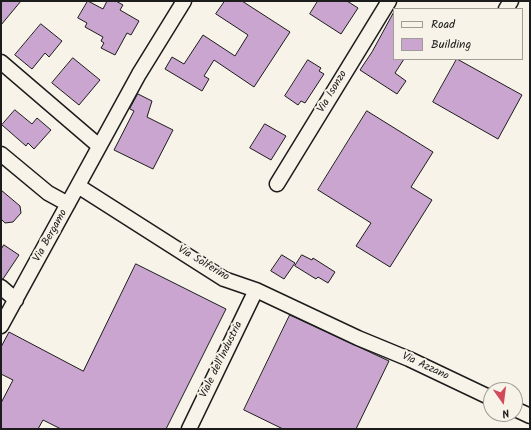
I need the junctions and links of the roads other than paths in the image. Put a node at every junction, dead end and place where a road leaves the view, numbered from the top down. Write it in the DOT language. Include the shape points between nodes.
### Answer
graph roads {
  1 [pos="184,1"];
  2 [pos="389,1"];
  3 [pos="1,62"];
  4 [pos="99,146"];
  5 [pos="1,154"];
  6 [pos="277,184"];
  7 [pos="78,186"];
  8 [pos="68,204"];
  9 [pos="1,287"];
  10 [pos="256,290"];
  11 [pos="16,300"];
  12 [pos="1,326"];
  13 [pos="358,338"];
  14 [pos="483,394"];
  15 [pos="189,429"];
  1 -- 4 [label="street, Via Bergamo"];
  2 -- 6 [label="street, Via Isonzo"];
  3 -- 4 [label="street"];
  4 -- 7 [label="street, Via Bergamo"];
  5 -- 8 [label="street" via="48,193"];
  7 -- 8 [label="street, Via Bergamo"];
  7 -- 10 [label="street, Via Solferino" via="224,279"];
  8 -- 11 [label="street, Via Bergamo"];
  9 -- 11 [label="street"];
  10 -- 13 [label="street, Via Solferino"];
  10 -- 15 [label="street, Viale dell'Industria"];
  11 -- 12 [label="street, Via Bergamo"];
  13 -- 14 [label="street, Via Azzano"];
}
